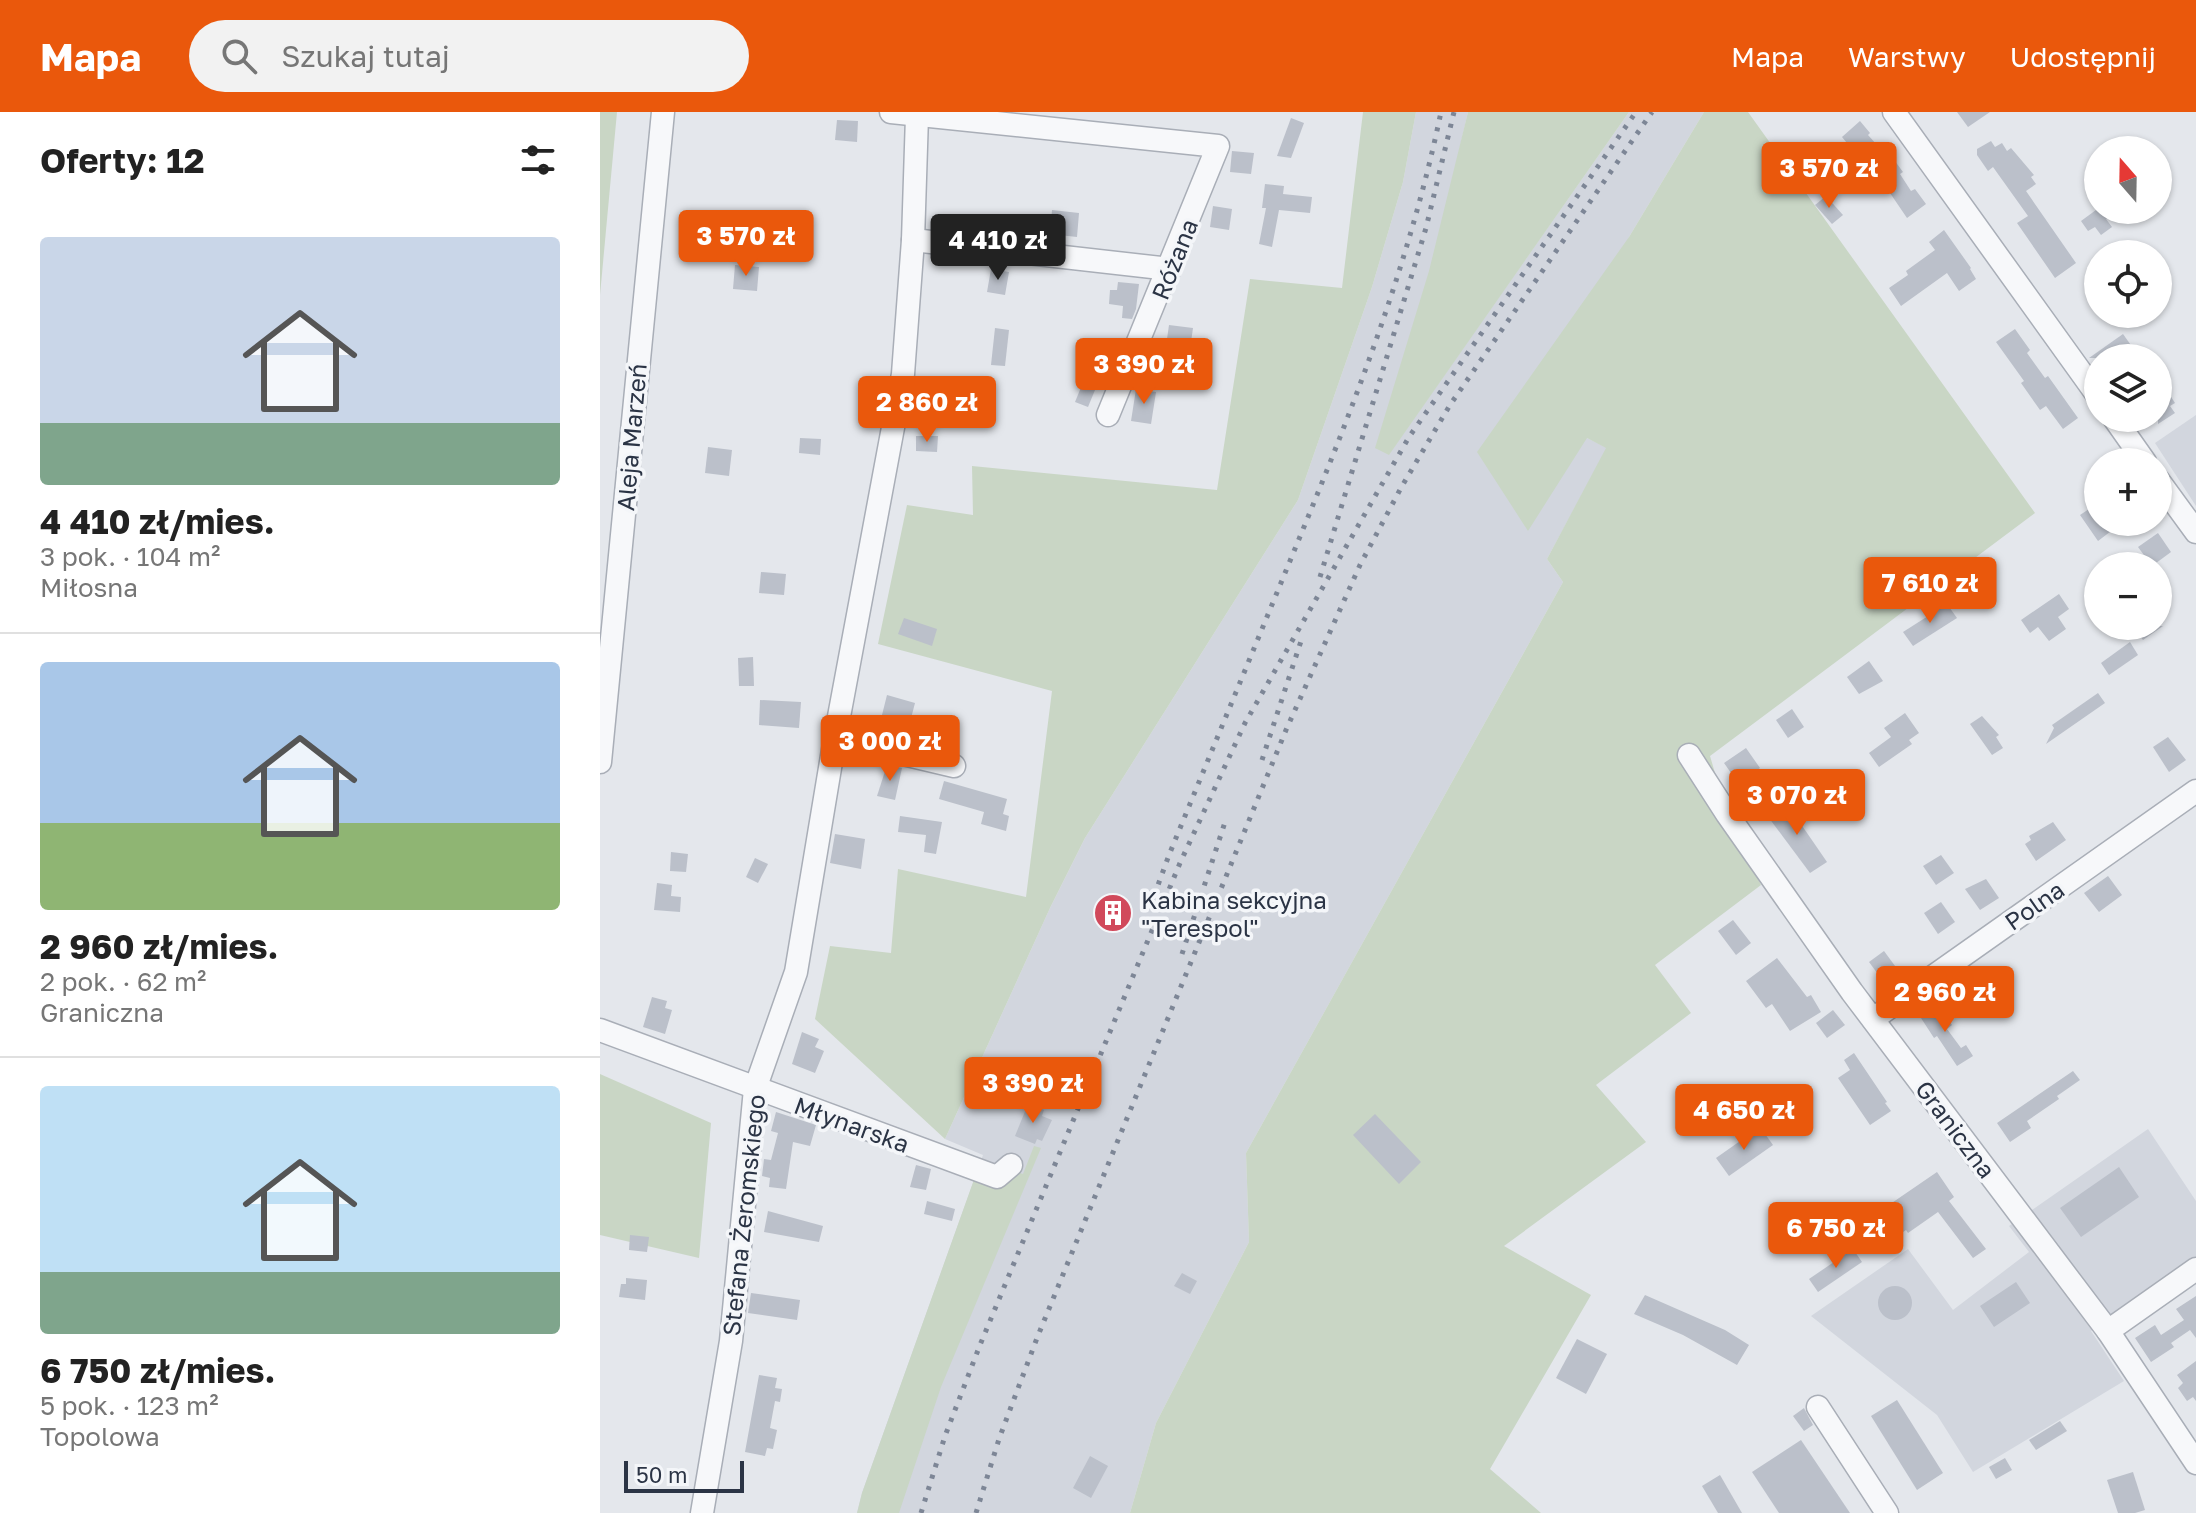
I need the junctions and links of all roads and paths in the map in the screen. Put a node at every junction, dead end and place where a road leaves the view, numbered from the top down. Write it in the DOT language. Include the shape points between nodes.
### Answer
graph roads {
  1 [pos="663,112"];
  2 [pos="891,112"];
  3 [pos="1894,112"];
  4 [pos="917,116"];
  5 [pos="913,240"];
  6 [pos="1170,269"];
  7 [pos="2084,377"];
  8 [pos="1108,415"];
  9 [pos="2172,499"];
  10 [pos="2196,532"];
  11 [pos="835,738"];
  12 [pos="1689,755"];
  13 [pos="600,762"];
  14 [pos="954,766"];
  15 [pos="2196,791"];
  16 [pos="1873,1019"];
  17 [pos="600,1030"];
  18 [pos="755,1089"];
  19 [pos="1011,1165"];
  20 [pos="2196,1269"];
  21 [pos="2108,1331"];
  22 [pos="1818,1407"];
  23 [pos="2196,1463"];
  24 [pos="702,1513"];
  25 [pos="1887,1513"];
  1 -- 13 [label="street, Aleja Marzeń"];
  2 -- 4 [label="street"];
  3 -- 7 [label="street"];
  4 -- 5 [label="street, Stefana Żeromskiego"];
  4 -- 6 [label="street, Różana" via="1218,146"];
  5 -- 6 [label="street"];
  5 -- 11 [label="street, Stefana Żeromskiego" via="903,374"];
  6 -- 8 [label="street, Różana"];
  9 -- 10 [label="street"];
  11 -- 14 [label="street"];
  11 -- 18 [label="street, Stefana Żeromskiego" via="796,972"];
  12 -- 16 [label="street, Graniczna"];
  15 -- 16 [label="street, Polna"];
  16 -- 21 [label="street, Graniczna"];
  17 -- 18 [label="street, Młynarska"];
  18 -- 19 [label="street, Młynarska" via="997,1177"];
  18 -- 24 [label="street, Stefana Żeromskiego" via="731,1341"];
  20 -- 21 [label="street"];
  21 -- 23 [label="street, Graniczna"];
  22 -- 25 [label="street"];
}
